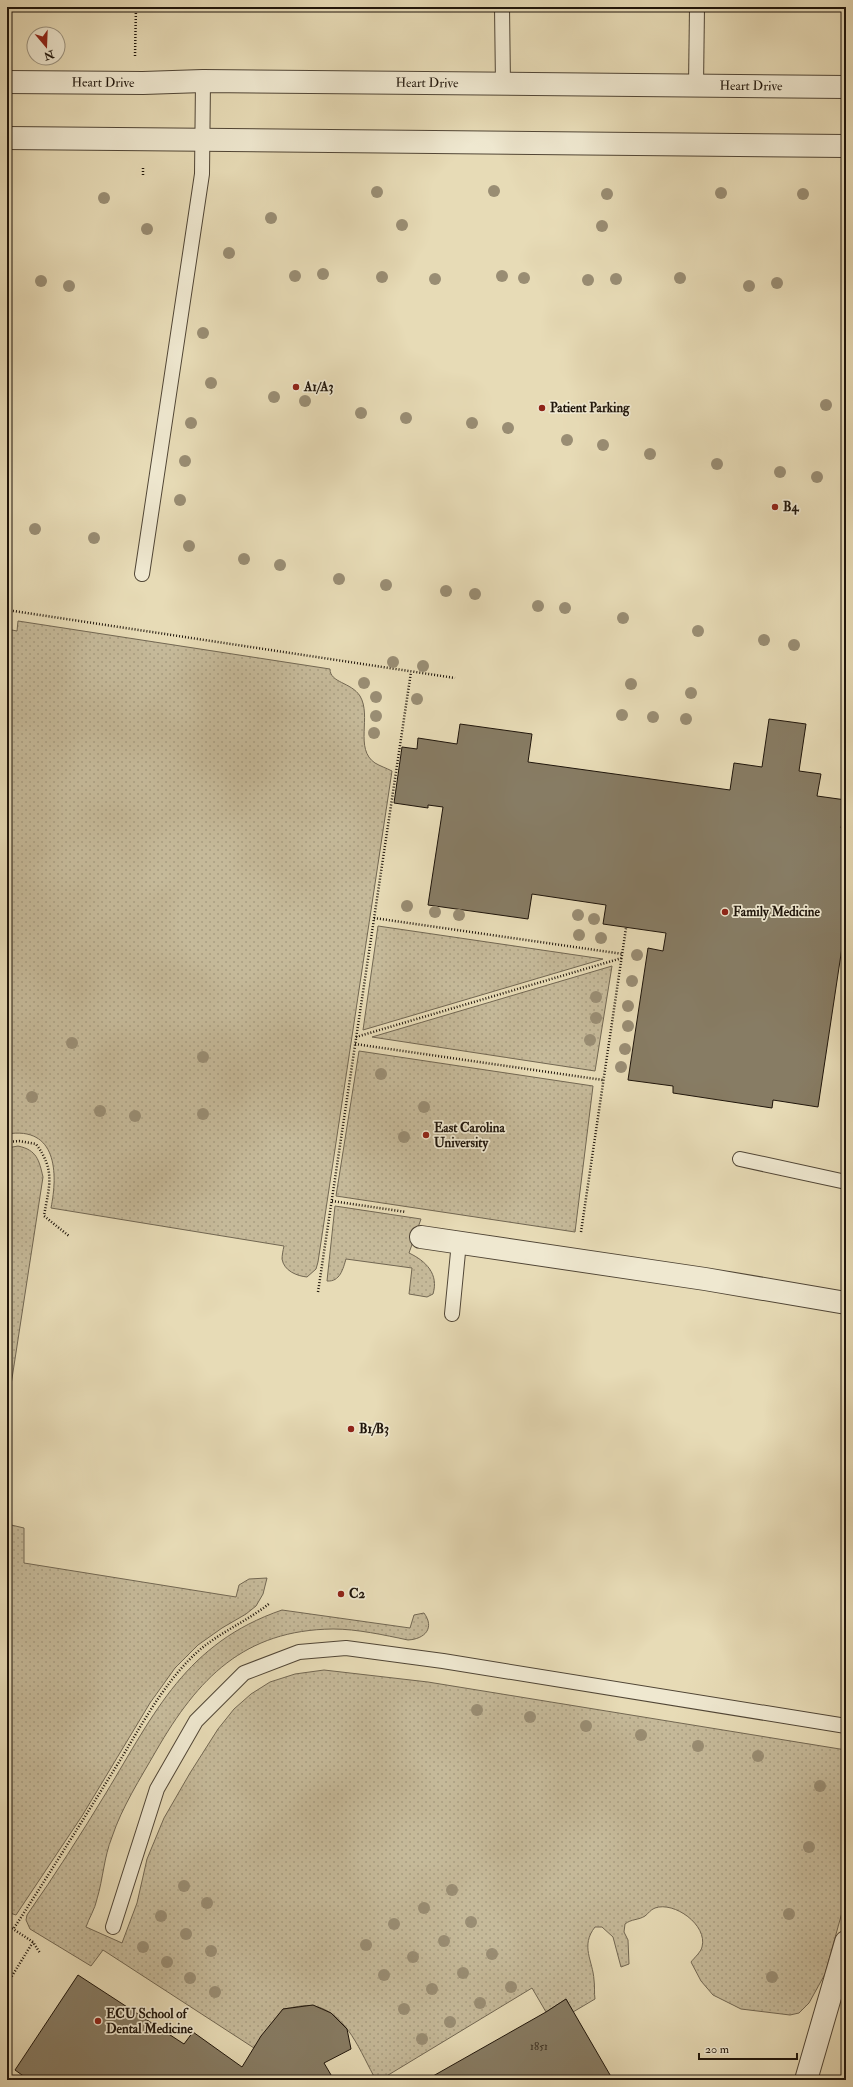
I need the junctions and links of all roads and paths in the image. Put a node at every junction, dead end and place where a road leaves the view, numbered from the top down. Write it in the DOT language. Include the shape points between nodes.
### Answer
graph roads {
  1 [pos="502,7"];
  2 [pos="697,7"];
  3 [pos="203,81"];
  4 [pos="7,82"];
  5 [pos="503,84"];
  6 [pos="696,86"];
  7 [pos="846,87"];
  8 [pos="7,138"];
  9 [pos="203,139"];
  10 [pos="846,146"];
  11 [pos="142,574"];
  12 [pos="7,610"];
  13 [pos="411,672"];
  14 [pos="455,678"];
  15 [pos="374,918"];
  16 [pos="626,928"];
  17 [pos="622,954"];
  18 [pos="622,958"];
  19 [pos="356,1037"];
  20 [pos="355,1044"];
  21 [pos="604,1080"];
  22 [pos="7,1142"];
  23 [pos="740,1159"];
  24 [pos="846,1182"];
  25 [pos="69,1236"];
  26 [pos="421,1237"];
  27 [pos="459,1242"];
  28 [pos="576,1260"];
  29 [pos="318,1292"];
  30 [pos="846,1303"];
  31 [pos="452,1314"];
  32 [pos="270,1603"];
  33 [pos="846,1726"];
  34 [pos="7,1925"];
  35 [pos="112,1927"];
  36 [pos="14,1928"];
  37 [pos="32,1942"];
  38 [pos="846,1942"];
  39 [pos="40,1953"];
  40 [pos="7,1984"];
  41 [pos="806,2080"];
  1 -- 5 [label="lane"];
  2 -- 6 [label="lane"];
  3 -- 4 [label="street, Heart Drive"];
  3 -- 5 [label="street, Heart Drive"];
  3 -- 9 [label="lane"];
  5 -- 6 [label="street, Heart Drive"];
  6 -- 7 [label="street, Heart Drive"];
  8 -- 9 [label="street"];
  9 -- 10 [label="street"];
  9 -- 11 [label="lane" via="202,174"];
  12 -- 13 [label="path"];
  13 -- 14 [label="path"];
  13 -- 15 [label="path"];
  15 -- 17 [label="path"];
  15 -- 19 [label="path"];
  16 -- 17 [label="path"];
  17 -- 18 [label="path"];
  18 -- 19 [label="path"];
  18 -- 21 [label="path"];
  19 -- 20 [label="path"];
  20 -- 21 [label="path"];
  20 -- 29 [label="path"];
  21 -- 28 [label="path"];
  22 -- 25 [label="path" via="36,1144 45,1156 50,1170 44,1216"];
  23 -- 24 [label="lane"];
  26 -- 27 [label="street"];
  27 -- 28 [label="street"];
  27 -- 31 [label="lane"];
  28 -- 30 [label="street"];
  32 -- 36 [label="path" via="211,1641 190,1658 161,1694 78,1830"];
  33 -- 35 [label="lane" via="450,1662 346,1648 299,1652 244,1673 196,1721 157,1789"];
  34 -- 36 [label="path"];
  36 -- 37 [label="path"];
  37 -- 39 [label="path"];
  37 -- 40 [label="path"];
  38 -- 41 [label="street"];
}
